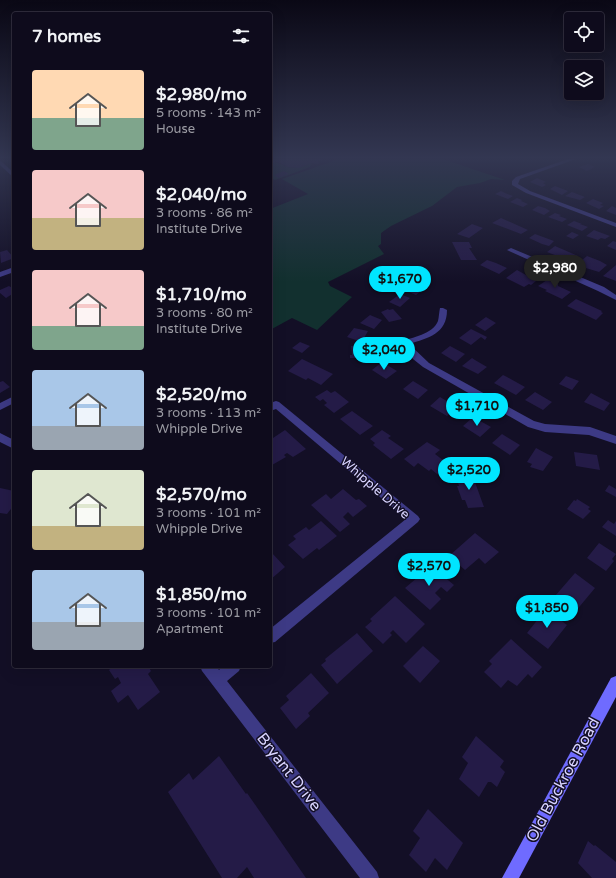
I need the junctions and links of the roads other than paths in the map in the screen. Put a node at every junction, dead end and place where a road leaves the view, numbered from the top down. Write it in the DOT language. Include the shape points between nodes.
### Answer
graph roads {
  1 [pos="549,200"];
  2 [pos="616,226"];
  3 [pos="511,250"];
  4 [pos="12,270"];
  5 [pos="0,275"];
  6 [pos="616,298"];
  7 [pos="443,310"];
  8 [pos="12,401"];
  9 [pos="0,407"];
  10 [pos="272,407"];
  11 [pos="0,437"];
  12 [pos="616,440"];
  13 [pos="12,444"];
  14 [pos="272,634"];
  15 [pos="210,668"];
  16 [pos="232,668"];
  17 [pos="218,679"];
  18 [pos="616,683"];
  19 [pos="371,878"];
  20 [pos="510,878"];
  1 -- 2 [label="street"];
  3 -- 6 [label="street" via="602,289"];
  4 -- 5 [label="street"];
  7 -- 12 [label="street" via="442,322 437,328 422,338 403,342 426,365 525,421 545,428 590,431"];
  8 -- 9 [label="street"];
  10 -- 14 [label="street, Whipple Drive" via="276,404 414,519"];
  11 -- 13 [label="street"];
  15 -- 17 [label="street, Bryant Drive"];
  16 -- 17 [label="street"];
  17 -- 19 [label="street, Bryant Drive"];
  18 -- 20 [label="street, Old Buckroe Road"];
}
